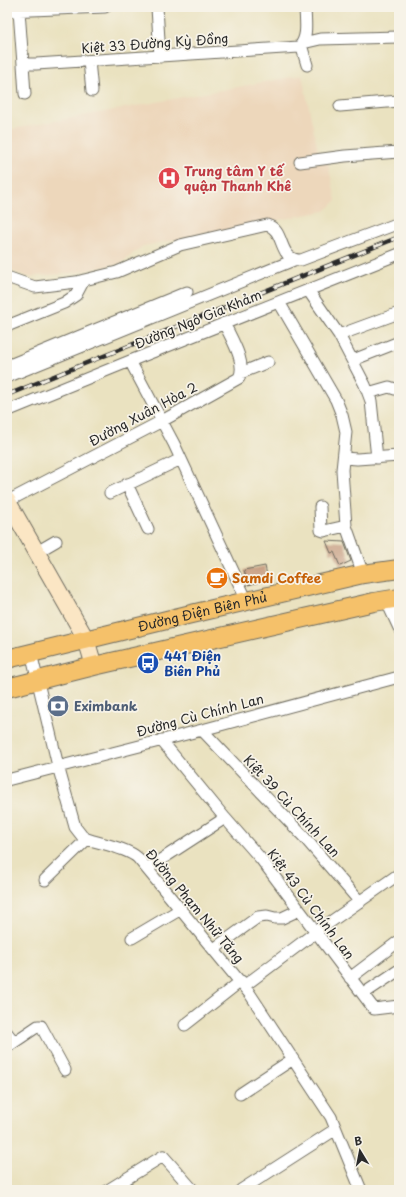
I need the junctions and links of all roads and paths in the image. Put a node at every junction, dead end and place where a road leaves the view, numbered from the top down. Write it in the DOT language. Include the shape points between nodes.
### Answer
graph roads {
  1 [pos="105,7"];
  2 [pos="157,7"];
  3 [pos="305,7"];
  4 [pos="7,11"];
  5 [pos="19,11"];
  6 [pos="399,37"];
  7 [pos="302,44"];
  8 [pos="160,57"];
  9 [pos="88,61"];
  10 [pos="23,64"];
  11 [pos="307,65"];
  12 [pos="92,91"];
  13 [pos="25,94"];
  14 [pos="399,101"];
  15 [pos="340,106"];
  16 [pos="399,152"];
  17 [pos="300,162"];
  18 [pos="399,223"];
  19 [pos="399,254"];
  20 [pos="294,260"];
  21 [pos="7,277"];
  22 [pos="84,280"];
  23 [pos="308,290"];
  24 [pos="187,292"];
  25 [pos="279,302"];
  26 [pos="399,313"];
  27 [pos="224,323"];
  28 [pos="7,326"];
  29 [pos="339,335"];
  30 [pos="399,342"];
  31 [pos="353,360"];
  32 [pos="130,361"];
  33 [pos="268,362"];
  34 [pos="7,366"];
  35 [pos="241,373"];
  36 [pos="7,377"];
  37 [pos="397,389"];
  38 [pos="368,393"];
  39 [pos="7,411"];
  40 [pos="162,421"];
  41 [pos="399,456"];
  42 [pos="344,458"];
  43 [pos="377,458"];
  44 [pos="181,459"];
  45 [pos="127,484"];
  46 [pos="110,493"];
  47 [pos="7,500"];
  48 [pos="320,507"];
  49 [pos="346,526"];
  50 [pos="148,529"];
  51 [pos="56,541"];
  52 [pos="37,552"];
  53 [pos="399,569"];
  54 [pos="363,574"];
  55 [pos="392,599"];
  56 [pos="247,601"];
  57 [pos="399,628"];
  58 [pos="86,639"];
  59 [pos="31,653"];
  60 [pos="7,660"];
  61 [pos="94,666"];
  62 [pos="399,677"];
  63 [pos="38,680"];
  64 [pos="7,688"];
  65 [pos="202,730"];
  66 [pos="161,740"];
  67 [pos="58,766"];
  68 [pos="7,780"];
  69 [pos="225,818"];
  70 [pos="87,839"];
  71 [pos="148,868"];
  72 [pos="399,874"];
  73 [pos="45,880"];
  74 [pos="360,902"];
  75 [pos="181,909"];
  76 [pos="299,910"];
  77 [pos="316,932"];
  78 [pos="132,938"];
  79 [pos="399,941"];
  80 [pos="214,949"];
  81 [pos="399,970"];
  82 [pos="350,978"];
  83 [pos="242,984"];
  84 [pos="363,994"];
  85 [pos="399,1006"];
  86 [pos="185,1025"];
  87 [pos="7,1032"];
  88 [pos="10,1045"];
  89 [pos="293,1059"];
  90 [pos="65,1070"];
  91 [pos="240,1094"];
  92 [pos="336,1129"];
  93 [pos="108,1190"];
  94 [pos="193,1190"];
  95 [pos="241,1190"];
  96 [pos="361,1190"];
  1 -- 5 [label="street"];
  2 -- 8 [label="street"];
  3 -- 7 [label="street" via="306,37"];
  4 -- 5 [label="street"];
  5 -- 10 [label="street"];
  6 -- 7 [label="street, Kiệt 33 Đường Kỳ Đồng" via="320,39"];
  7 -- 8 [label="street, Kiệt 33 Đường Kỳ Đồng" via="299,47"];
  7 -- 11 [label="street"];
  8 -- 9 [label="street, Kiệt 33 Đường Kỳ Đồng"];
  9 -- 10 [label="street, Kiệt 33 Đường Kỳ Đồng"];
  9 -- 12 [label="street"];
  10 -- 13 [label="street"];
  14 -- 15 [label="street"];
  16 -- 17 [label="street"];
  18 -- 20 [label="street" via="301,260"];
  19 -- 23 [label="street, Đường Ngô Gia Khảm"];
  20 -- 22 [label="street" via="287,255 273,226 267,225 180,245 117,272"];
  20 -- 36 [label="street"];
  21 -- 22 [label="street" via="35,287"];
  22 -- 28 [label="street" via="76,295 64,303"];
  23 -- 25 [label="street, Đường Ngô Gia Khảm"];
  23 -- 29 [label="street"];
  24 -- 34 [label="street"];
  25 -- 27 [label="street, Đường Ngô Gia Khảm"];
  25 -- 42 [label="street" via="336,400 346,432"];
  26 -- 29 [label="street"];
  27 -- 32 [label="street, Đường Ngô Gia Khảm"];
  27 -- 35 [label="street" via="241,360"];
  29 -- 31 [label="street"];
  30 -- 31 [label="street"];
  31 -- 38 [label="street"];
  32 -- 39 [label="street, Đường Ngô Gia Khảm"];
  32 -- 40 [label="street"];
  33 -- 35 [label="street, Đường Xuân Hòa 2"];
  35 -- 40 [label="street, Đường Xuân Hòa 2" via="239,378"];
  37 -- 38 [label="street" via="389,387"];
  38 -- 43 [label="street"];
  40 -- 44 [label="street"];
  40 -- 47 [label="street, Đường Xuân Hòa 2"];
  41 -- 43 [label="street"];
  42 -- 43 [label="street"];
  42 -- 49 [label="street" via="342,470"];
  44 -- 45 [label="street"];
  44 -- 56 [label="street"];
  45 -- 46 [label="street"];
  45 -- 50 [label="street"];
  47 -- 52 [label="street"];
  48 -- 49 [label="street" via="321,530"];
  49 -- 54 [label="street"];
  51 -- 52 [label="street"];
  52 -- 58 [label="street"];
  53 -- 54 [label="main road, Đường Điện Biên Phủ"];
  54 -- 56 [label="main road, Đường Điện Biên Phủ"];
  55 -- 57 [label="street"];
  55 -- 61 [label="main road"];
  56 -- 58 [label="main road, Đường Điện Biên Phủ"];
  58 -- 59 [label="main road, Đường Điện Biên Phủ"];
  58 -- 61 [label="street"];
  59 -- 60 [label="main road, Đường Điện Biên Phủ"];
  59 -- 63 [label="street, Đường Phạm Nhữ Tăng"];
  61 -- 63 [label="main road"];
  62 -- 65 [label="street, Đường Cù Chính Lan"];
  63 -- 64 [label="main road"];
  63 -- 67 [label="street, Đường Phạm Nhữ Tăng"];
  65 -- 66 [label="street, Đường Cù Chính Lan"];
  65 -- 74 [label="street, Kiệt 39 Cù Chính Lan" via="304,837"];
  66 -- 67 [label="street, Đường Cù Chính Lan"];
  66 -- 69 [label="street, Kiệt 43 Cù Chính Lan"];
  67 -- 68 [label="street, Đường Cù Chính Lan"];
  67 -- 70 [label="street, Đường Phạm Nhữ Tăng" via="74,827"];
  69 -- 71 [label="street"];
  69 -- 76 [label="street, Kiệt 43 Cù Chính Lan" via="261,859"];
  70 -- 71 [label="street, Đường Phạm Nhữ Tăng" via="134,854"];
  70 -- 73 [label="street"];
  71 -- 75 [label="street, Đường Phạm Nhữ Tăng"];
  72 -- 74 [label="street"];
  74 -- 77 [label="street"];
  75 -- 78 [label="street"];
  75 -- 80 [label="street, Đường Phạm Nhữ Tăng"];
  76 -- 77 [label="street, Kiệt 43 Cù Chính Lan"];
  76 -- 80 [label="street" via="282,918 258,917"];
  77 -- 82 [label="street, Kiệt 43 Cù Chính Lan"];
  77 -- 83 [label="street"];
  79 -- 82 [label="street"];
  80 -- 83 [label="street, Đường Phạm Nhữ Tăng"];
  81 -- 84 [label="street"];
  82 -- 84 [label="street, Kiệt 43 Cù Chính Lan"];
  83 -- 86 [label="street"];
  83 -- 89 [label="street, Đường Phạm Nhữ Tăng"];
  84 -- 85 [label="street, Kiệt 43 Cù Chính Lan" via="374,1009"];
  87 -- 88 [label="street"];
  88 -- 90 [label="street" via="41,1026"];
  89 -- 91 [label="street"];
  89 -- 92 [label="street, Đường Phạm Nhữ Tăng" via="331,1117"];
  92 -- 95 [label="street"];
  92 -- 96 [label="street, Đường Phạm Nhữ Tăng"];
  93 -- 94 [label="street" via="163,1156"];
}
